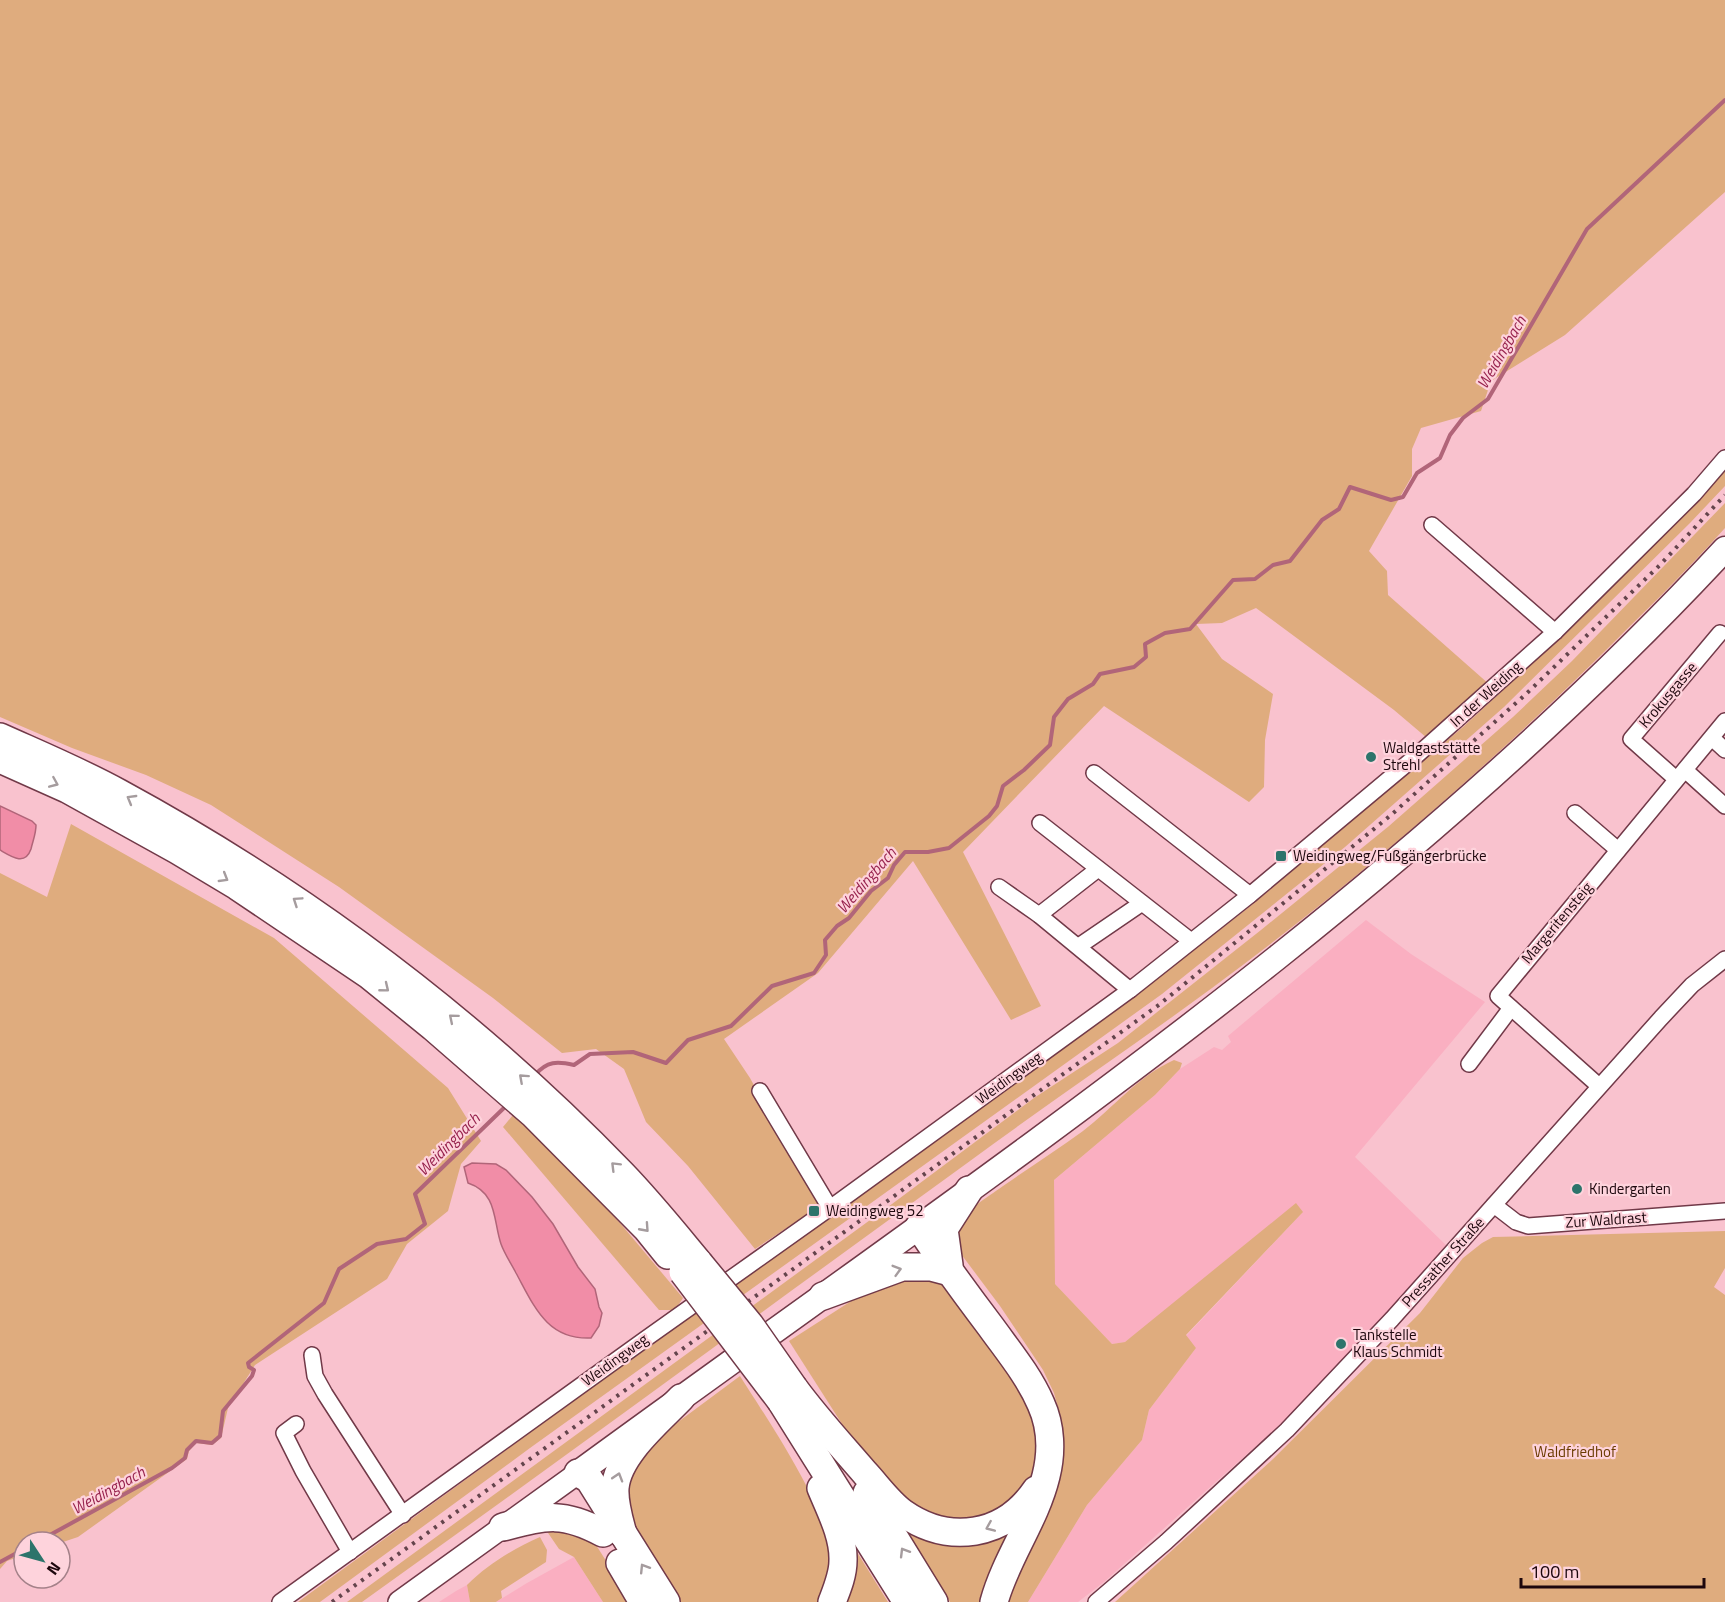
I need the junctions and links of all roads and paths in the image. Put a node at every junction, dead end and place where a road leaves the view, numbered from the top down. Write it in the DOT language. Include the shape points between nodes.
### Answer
graph roads {
  1 [pos="1725,458"];
  2 [pos="1431,525"];
  3 [pos="1725,549"];
  4 [pos="1555,632"];
  5 [pos="1720,633"];
  6 [pos="1725,722"];
  7 [pos="0,737"];
  8 [pos="1712,738"];
  9 [pos="1725,750"];
  10 [pos="0,759"];
  11 [pos="1094,773"];
  12 [pos="1680,774"];
  13 [pos="1361,802"];
  14 [pos="1725,806"];
  15 [pos="1575,813"];
  16 [pos="1040,824"];
  17 [pos="1618,850"];
  18 [pos="1098,868"];
  19 [pos="999,887"];
  20 [pos="1250,896"];
  21 [pos="1142,903"];
  22 [pos="1040,915"];
  23 [pos="1191,941"];
  24 [pos="1079,946"];
  25 [pos="1725,958"];
  26 [pos="1130,990"];
  27 [pos="1511,1008"];
  28 [pos="490,1063"];
  29 [pos="1469,1064"];
  30 [pos="1599,1086"];
  31 [pos="760,1091"];
  32 [pos="969,1190"];
  33 [pos="1494,1205"];
  34 [pos="830,1208"];
  35 [pos="1725,1211"];
  36 [pos="919,1227"];
  37 [pos="950,1272"];
  38 [pos="823,1296"];
  39 [pos="312,1355"];
  40 [pos="681,1398"];
  41 [pos="796,1407"];
  42 [pos="296,1424"];
  43 [pos="578,1473"];
  44 [pos="1046,1474"];
  45 [pos="403,1515"];
  46 [pos="503,1527"];
  47 [pos="613,1534"];
  48 [pos="350,1552"];
  49 [pos="280,1602"];
  50 [pos="399,1602"];
  51 [pos="643,1602"];
  52 [pos="666,1602"];
  53 [pos="832,1602"];
  54 [pos="907,1602"];
  55 [pos="934,1602"];
  56 [pos="994,1602"];
  57 [pos="1095,1602"];
  1 -- 4 [label="street, In der Weiding"];
  2 -- 4 [label="street"];
  3 -- 32 [label="main road" via="1533,741 1445,820 1203,1017"];
  4 -- 13 [label="street, In der Weiding"];
  5 -- 12 [label="street, Krokusgasse" via="1631,739"];
  6 -- 8 [label="street, Margeritensteig"];
  28 -- 7 [label="highway, one-way" via="413,984 246,867 117,792"];
  8 -- 9 [label="street"];
  8 -- 12 [label="street, Margeritensteig"];
  10 -- 28 [label="highway, one-way" via="85,798 237,886 369,975 433,1027"];
  11 -- 20 [label="street"];
  12 -- 14 [label="street"];
  12 -- 17 [label="street, Margeritensteig"];
  13 -- 20 [label="street, Weidingweg"];
  15 -- 17 [label="street"];
  16 -- 18 [label="street"];
  17 -- 27 [label="street, Margeritensteig" via="1498,996"];
  18 -- 21 [label="street"];
  18 -- 22 [label="street"];
  19 -- 22 [label="street"];
  20 -- 23 [label="street, Weidingweg"];
  21 -- 23 [label="street"];
  21 -- 24 [label="street"];
  22 -- 24 [label="street"];
  23 -- 26 [label="street, Weidingweg"];
  24 -- 26 [label="street"];
  25 -- 30 [label="street, Pressather Straße" via="1692,984"];
  26 -- 34 [label="street, Weidingweg"];
  27 -- 29 [label="street"];
  27 -- 30 [label="street"];
  28 -- 41 [label="highway, bridge" via="540,1107 639,1221 691,1268"];
  30 -- 33 [label="street, Pressather Straße"];
  31 -- 34 [label="street"];
  32 -- 36 [label="main road"];
  32 -- 37 [label="highway" via="944,1229"];
  33 -- 35 [label="street, Zur Waldrast" via="1528,1226"];
  33 -- 57 [label="street, Pressather Straße" via="1287,1430"];
  34 -- 45 [label="street, Weidingweg"];
  36 -- 37 [label="highway"];
  36 -- 38 [label="main road"];
  38 -- 37 [label="highway, one-way" via="902,1267 931,1267"];
  37 -- 44 [label="highway" via="1025,1374 1042,1405 1050,1449"];
  38 -- 40 [label="main road"];
  39 -- 45 [label="street" via="315,1376 325,1394"];
  40 -- 43 [label="main road"];
  47 -- 40 [label="highway, one-way" via="615,1486 620,1470 628,1455"];
  44 -- 41 [label="highway, one-way" via="1031,1498 1011,1518 982,1531 955,1534 926,1527 902,1512"];
  41 -- 53 [label="highway" via="839,1533 843,1561"];
  41 -- 54 [label="highway"];
  55 -- 41 [label="highway, one-way" via="884,1520"];
  42 -- 48 [label="street" via="284,1433"];
  43 -- 46 [label="main road"];
  43 -- 47 [label="highway" via="579,1488"];
  44 -- 56 [label="highway" via="1036,1510 1000,1580"];
  45 -- 48 [label="street, Weidingweg"];
  46 -- 47 [label="highway" via="558,1517"];
  46 -- 50 [label="main road"];
  47 -- 51 [label="highway"];
  52 -- 47 [label="highway, one-way"];
  48 -- 49 [label="street, Weidingweg"];
}
